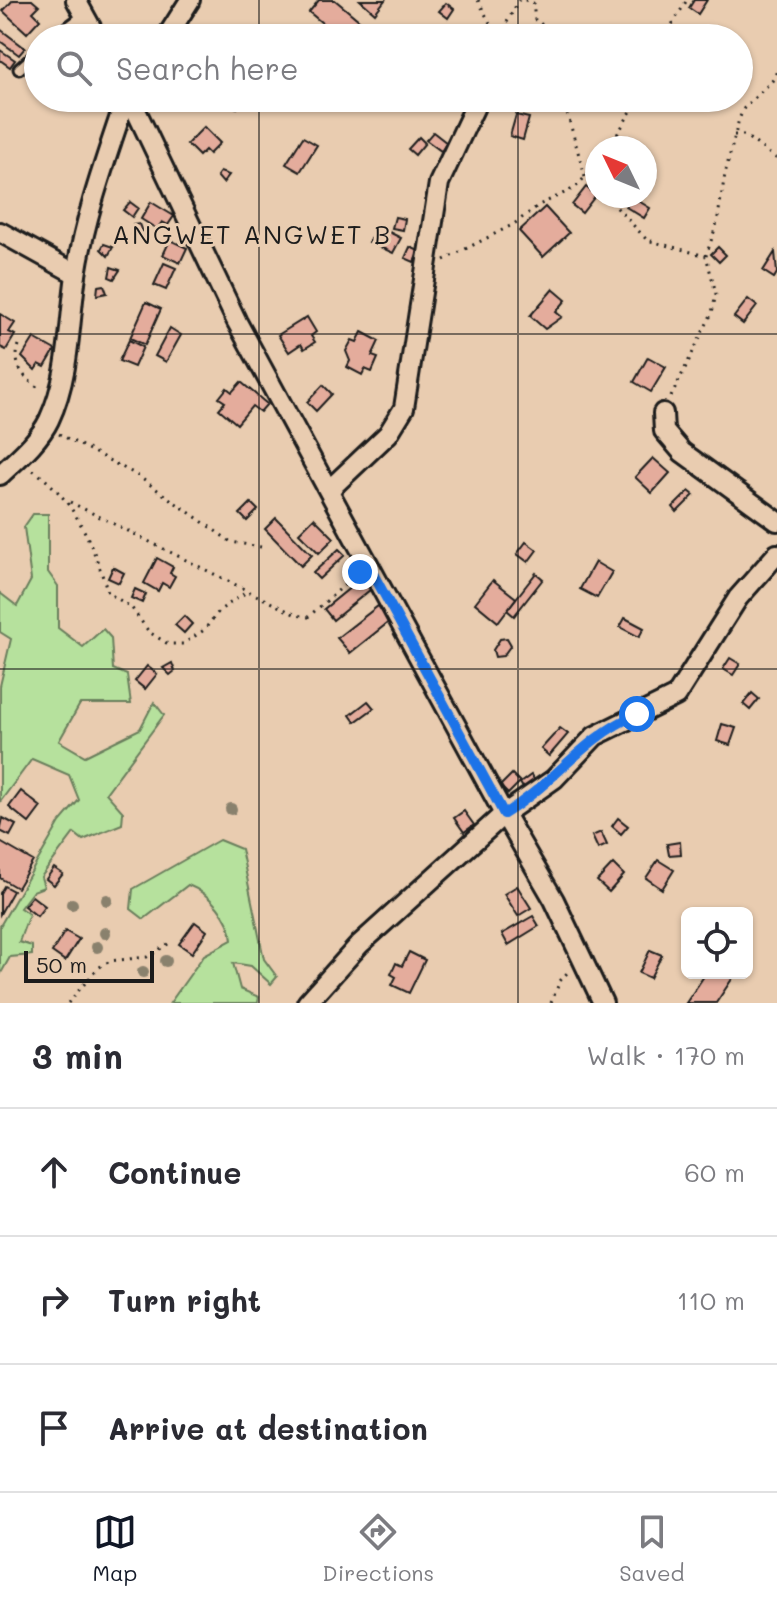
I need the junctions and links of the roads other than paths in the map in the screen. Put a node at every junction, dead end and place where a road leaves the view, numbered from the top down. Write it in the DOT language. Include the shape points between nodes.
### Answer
graph roads {
  1 [pos="190,0"];
  2 [pos="80,7"];
  3 [pos="66,24"];
  4 [pos="175,24"];
  5 [pos="24,65"];
  6 [pos="19,69"];
  7 [pos="123,112"];
  8 [pos="135,112"];
  9 [pos="472,112"];
  10 [pos="0,232"];
  11 [pos="76,274"];
  12 [pos="663,413"];
  13 [pos="0,475"];
  14 [pos="330,489"];
  15 [pos="777,521"];
  16 [pos="777,554"];
  17 [pos="504,814"];
  18 [pos="307,1003"];
  19 [pos="603,1003"];
  1 -- 4 [label="street"];
  2 -- 3 [label="lane"];
  5 -- 6 [label="lane"];
  7 -- 11 [label="street" via="96,189"];
  8 -- 14 [label="street" via="237,322"];
  9 -- 14 [label="street" via="439,183 404,408 388,434"];
  10 -- 11 [label="street"];
  11 -- 13 [label="street" via="56,402 45,428"];
  12 -- 15 [label="street" via="664,431 682,452"];
  14 -- 17 [label="street"];
  16 -- 17 [label="street" via="738,598 676,696 595,736 554,779"];
  17 -- 18 [label="street" via="360,944"];
  17 -- 19 [label="street"];
}
